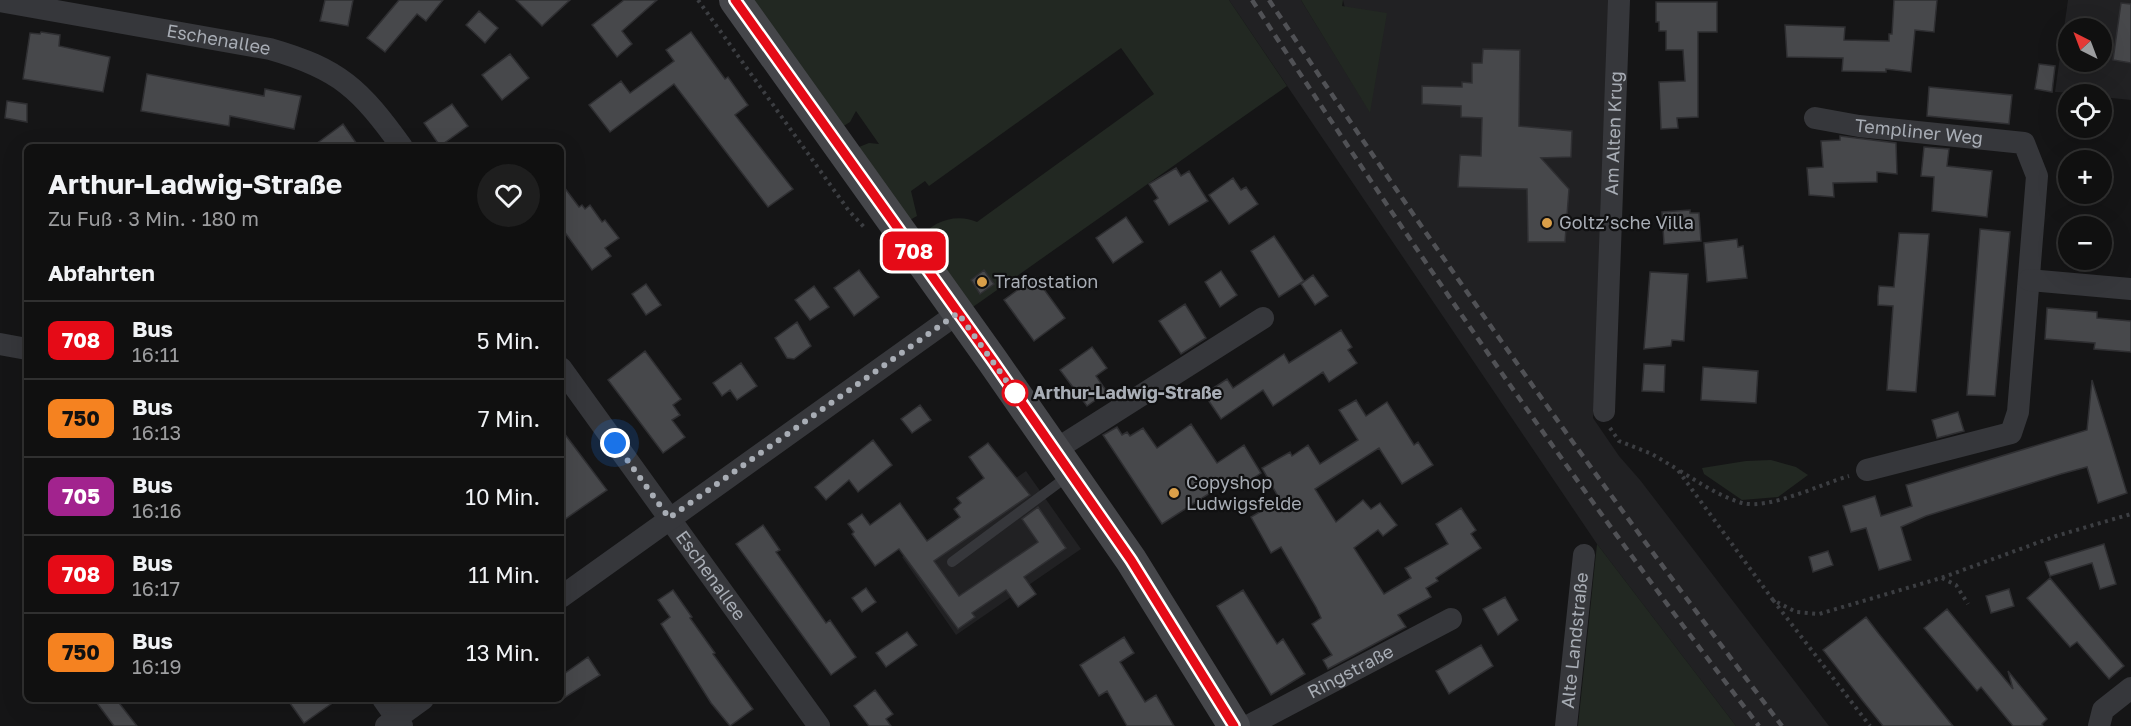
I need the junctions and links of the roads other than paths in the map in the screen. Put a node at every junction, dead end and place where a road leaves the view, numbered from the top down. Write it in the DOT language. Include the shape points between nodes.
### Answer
graph roads {
  1 [pos="735,0"];
  2 [pos="1620,0"];
  3 [pos="0,1"];
  4 [pos="1815,118"];
  5 [pos="400,144"];
  6 [pos="2029,280"];
  7 [pos="2131,289"];
  8 [pos="958,313"];
  9 [pos="1263,318"];
  10 [pos="0,344"];
  11 [pos="24,348"];
  12 [pos="564,372"];
  13 [pos="1604,411"];
  14 [pos="1063,462"];
  15 [pos="1867,470"];
  16 [pos="669,518"];
  17 [pos="1584,555"];
  18 [pos="952,562"];
  19 [pos="564,595"];
  20 [pos="1451,619"];
  21 [pos="2131,688"];
  22 [pos="384,702"];
  23 [pos="420,702"];
  24 [pos="395,723"];
  25 [pos="819,726"];
  26 [pos="1234,726"];
  27 [pos="1248,726"];
  28 [pos="1566,726"];
  29 [pos="2099,726"];
  1 -- 8 [label="main road"];
  2 -- 13 [label="street, Am Alten Krug"];
  3 -- 5 [label="street, Eschenallee" via="303,59 335,73 368,101"];
  4 -- 6 [label="street, Templiner Weg" via="2024,142 2037,176"];
  6 -- 7 [label="street"];
  6 -- 15 [label="street" via="2018,412 2011,433"];
  8 -- 14 [label="main road"];
  8 -- 16 [label="street"];
  9 -- 14 [label="street"];
  10 -- 11 [label="street"];
  12 -- 16 [label="street, Eschenallee"];
  14 -- 18 [label="lane"];
  14 -- 26 [label="main road" via="1181,636"];
  16 -- 19 [label="street"];
  16 -- 25 [label="street, Eschenallee"];
  17 -- 28 [label="street, Alte Landstraße"];
  20 -- 27 [label="street, Ringstraße"];
  21 -- 29 [label="street" via="2103,711"];
  22 -- 24 [label="street"];
  23 -- 24 [label="street"];
}
